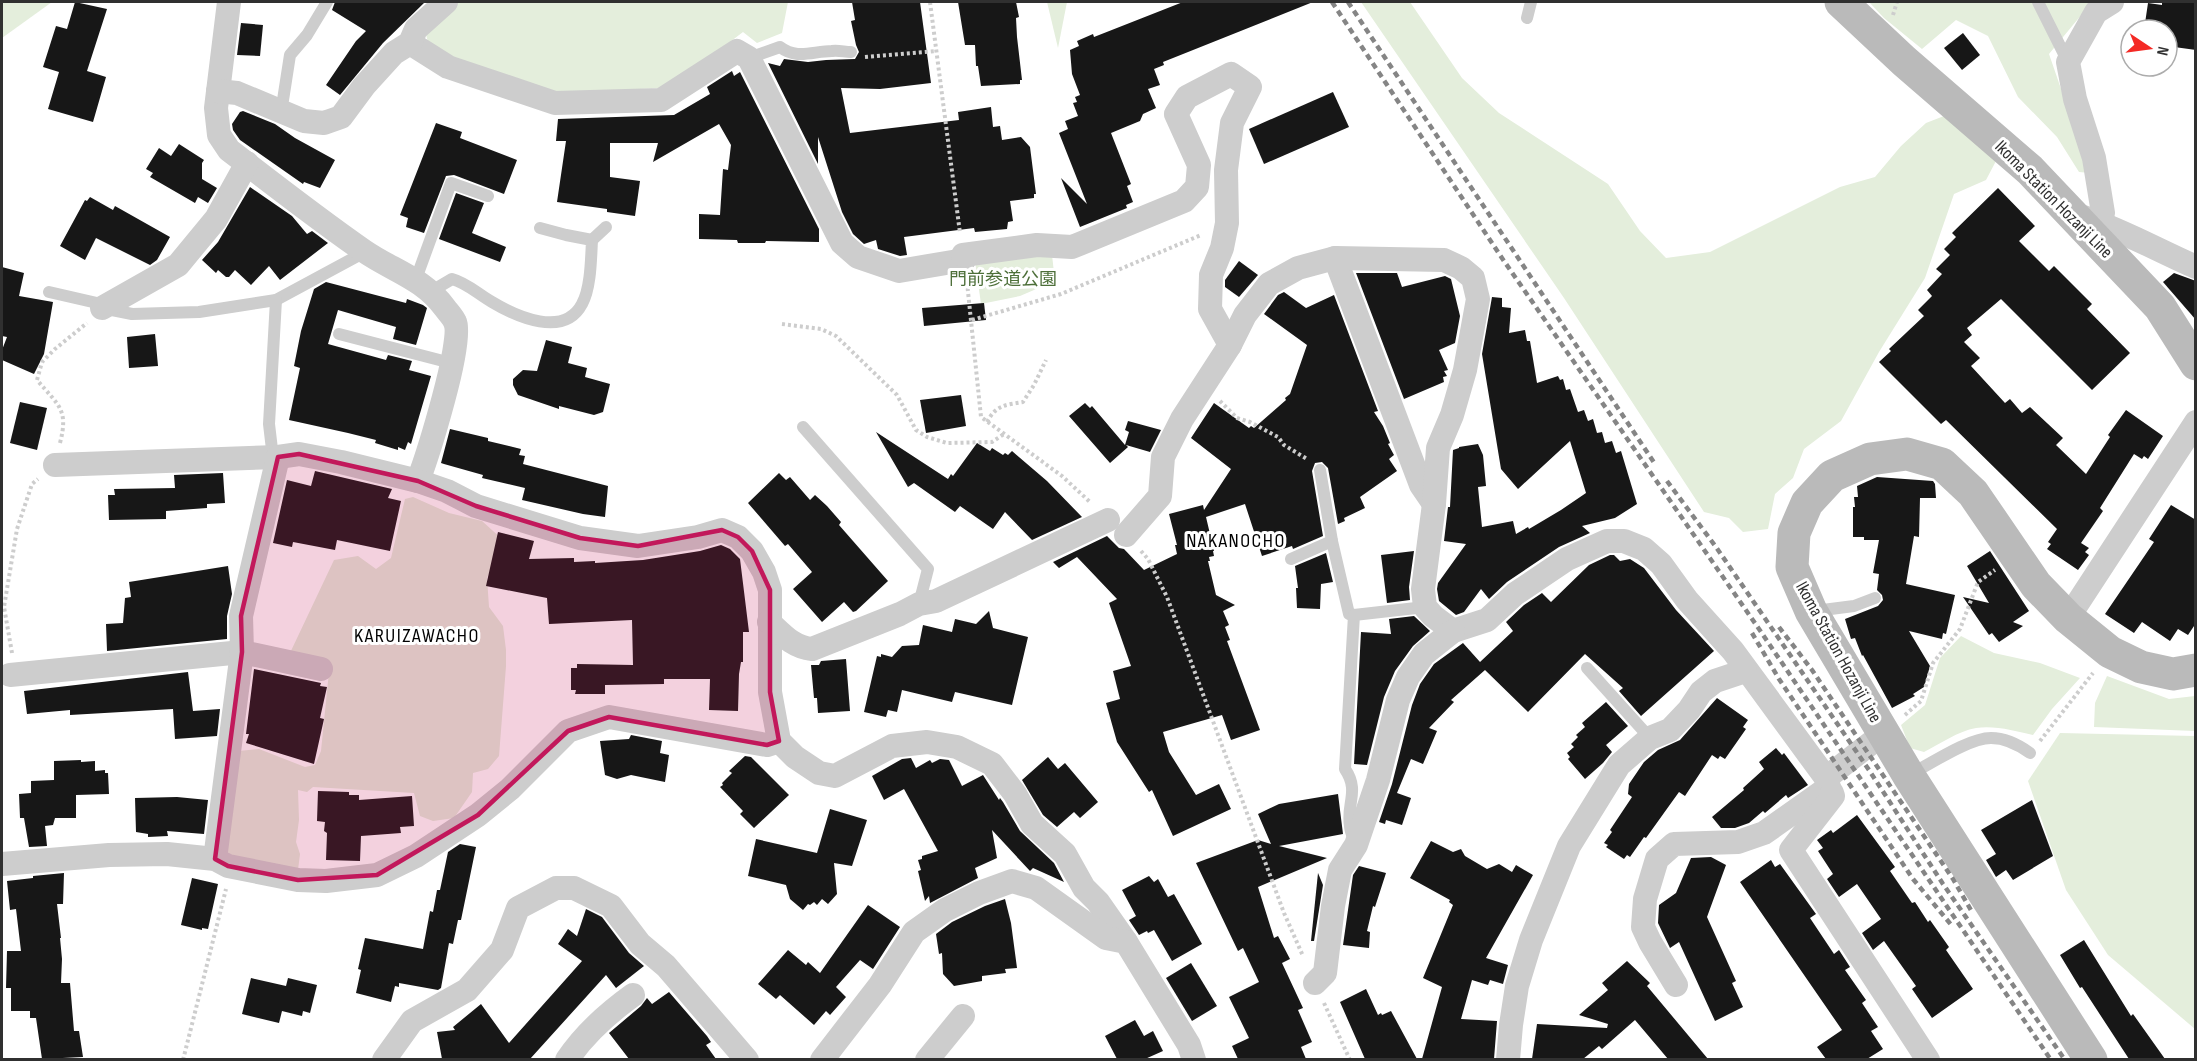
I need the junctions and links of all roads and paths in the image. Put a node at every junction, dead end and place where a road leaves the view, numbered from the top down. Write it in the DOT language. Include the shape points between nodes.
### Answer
graph roads {
  1 [pos="228,2"];
  2 [pos="327,2"];
  3 [pos="446,2"];
  4 [pos="1531,2"];
  5 [pos="1841,2"];
  6 [pos="2038,2"];
  7 [pos="2112,2"];
  8 [pos="1527,18"];
  9 [pos="410,43"];
  10 [pos="936,51"];
  11 [pos="851,52"];
  12 [pos="749,58"];
  13 [pos="2068,62"];
  14 [pos="218,92"];
  15 [pos="277,110"];
  16 [pos="247,164"];
  17 [pos="488,196"];
  18 [pos="2066,211"];
  19 [pos="2097,222"];
  20 [pos="1227,224"];
  21 [pos="606,227"];
  22 [pos="540,228"];
  23 [pos="592,240"];
  24 [pos="365,252"];
  25 [pos="1335,258"];
  26 [pos="2196,267"];
  27 [pos="423,286"];
  28 [pos="50,292"];
  29 [pos="276,300"];
  30 [pos="102,308"];
  31 [pos="972,320"];
  32 [pos="782,324"];
  33 [pos="339,334"];
  34 [pos="1230,345"];
  35 [pos="1046,360"];
  36 [pos="451,363"];
  37 [pos="2196,364"];
  38 [pos="1205,386"];
  39 [pos="987,422"];
  40 [pos="2196,422"];
  41 [pos="802,427"];
  42 [pos="1004,434"];
  43 [pos="275,457"];
  44 [pos="55,465"];
  45 [pos="1320,470"];
  46 [pos="418,481"];
  47 [pos="1434,504"];
  48 [pos="1332,541"];
  49 [pos="2016,556"];
  50 [pos="1291,560"];
  51 [pos="1875,598"];
  52 [pos="920,604"];
  53 [pos="1425,607"];
  54 [pos="1811,611"];
  55 [pos="1354,615"];
  56 [pos="2068,618"];
  57 [pos="769,622"];
  58 [pos="1453,631"];
  59 [pos="242,652"];
  60 [pos="2110,652"];
  61 [pos="1587,668"];
  62 [pos="321,669"];
  63 [pos="2196,670"];
  64 [pos="1745,671"];
  65 [pos="10,675"];
  66 [pos="1884,733"];
  67 [pos="1650,738"];
  68 [pos="779,741"];
  69 [pos="2030,753"];
  70 [pos="1909,776"];
  71 [pos="1827,782"];
  72 [pos="1356,845"];
  73 [pos="221,862"];
  74 [pos="2,864"];
  75 [pos="1125,942"];
  76 [pos="1315,983"];
  77 [pos="1676,985"];
  78 [pos="633,994"];
  79 [pos="963,1016"];
  80 [pos="183,1059"];
  81 [pos="384,1059"];
  82 [pos="567,1059"];
  83 [pos="747,1059"];
  84 [pos="822,1059"];
  85 [pos="927,1059"];
  86 [pos="1194,1059"];
  87 [pos="1508,1059"];
  88 [pos="1928,1059"];
  89 [pos="2091,1059"];
  1 -- 14 [label="street"];
  2 -- 15 [label="lane" via="290,55 283,100"];
  3 -- 9 [label="street" via="416,29"];
  4 -- 8 [label="lane"];
  5 -- 18 [label="main road, Ikoma Station Hozanji Line" via="2030,170"];
  6 -- 13 [label="lane"];
  7 -- 13 [label="street" via="2096,12"];
  9 -- 12 [label="street" via="448,67 555,103 661,100 737,51"];
  9 -- 15 [label="street" via="394,53 363,86 341,117 324,123 304,121"];
  10 -- 11 [label="path" via="874,58"];
  11 -- 12 [label="lane" via="804,55 780,47"];
  12 -- 20 [label="street" via="842,243 858,257 899,271 1037,245 1072,247 1184,201 1197,187 1199,165 1176,114 1187,97 1231,74 1250,87 1232,123 1226,170"];
  13 -- 19 [label="street" via="2094,158 2103,213"];
  14 -- 15 [label="street" via="237,93"];
  14 -- 16 [label="street" via="219,135 229,150"];
  16 -- 24 [label="street"];
  16 -- 30 [label="street" via="216,219 178,265"];
  17 -- 27 [label="lane" via="452,183"];
  18 -- 19 [label="street"];
  18 -- 37 [label="main road, Ikoma Station Hozanji Line" via="2160,307"];
  19 -- 26 [label="street"];
  20 -- 31 [label="path" via="1061,294"];
  20 -- 34 [label="street" via="1211,275 1210,309"];
  21 -- 23 [label="lane"];
  22 -- 23 [label="lane"];
  23 -- 27 [label="lane" via="584,301 576,314 553,323 535,322 513,313 452,279"];
  24 -- 27 [label="street"];
  24 -- 29 [label="lane"];
  25 -- 34 [label="street" via="1298,268 1269,284 1245,315"];
  25 -- 47 [label="street" via="1421,485"];
  25 -- 47 [label="street" via="1444,260 1473,278 1478,299 1465,370 1438,448"];
  27 -- 36 [label="street" via="456,324"];
  28 -- 30 [label="lane" via="98,303"];
  29 -- 30 [label="lane" via="199,312 132,314"];
  29 -- 43 [label="lane" via="269,424"];
  30 -- 44 [label="path" via="42,362 37,380 61,410 64,425"];
  32 -- 42 [label="path" via="821,328 836,336 897,395 916,430 927,438 947,443 992,442"];
  33 -- 36 [label="lane"];
  34 -- 38 [label="street"];
  35 -- 39 [label="path" via="1023,402 994,411"];
  36 -- 46 [label="street"];
  38 -- 45 [label="path" via="1237,418 1278,437"];
  38 -- 52 [label="street" via="1163,457 1160,496 1117,528"];
  40 -- 56 [label="street"];
  41 -- 52 [label="lane" via="928,569"];
  43 -- 44 [label="street"];
  43 -- 46 [label="street" via="299,454"];
  43 -- 59 [label="street" via="241,616"];
  44 -- 65 [label="path" via="32,484 17,529 4,607 12,654"];
  45 -- 48 [label="lane"];
  46 -- 57 [label="street" via="510,518 580,538 638,546 722,530 738,537 764,572 770,590"];
  47 -- 53 [label="street" via="1423,589"];
  48 -- 50 [label="lane"];
  48 -- 55 [label="lane" via="1349,614"];
  49 -- 54 [label="main road, Ikoma Station Hozanji Line" via="1973,493 1942,464 1907,454 1870,459 1832,476 1808,503 1794,533 1792,567"];
  49 -- 56 [label="main road, Ikoma Station Hozanji Line" via="2036,585"];
  49 -- 66 [label="path" via="1977,582 1960,629 1933,663 1921,701"];
  51 -- 54 [label="lane" via="1854,606"];
  52 -- 57 [label="street" via="812,649 791,643"];
  53 -- 55 [label="lane"];
  53 -- 58 [label="street"];
  54 -- 66 [label="main road, Ikoma Station Hozanji Line"];
  55 -- 72 [label="lane" via="1345,769 1354,790 1349,825"];
  56 -- 60 [label="main road, Ikoma Station Hozanji Line"];
  57 -- 68 [label="street" via="770,692"];
  58 -- 64 [label="street" via="1487,620 1515,594 1567,559 1607,541 1624,541 1644,549 1661,564"];
  58 -- 72 [label="street" via="1424,654 1408,677"];
  59 -- 62 [label="street"];
  59 -- 65 [label="street"];
  59 -- 73 [label="street"];
  60 -- 63 [label="main road, Ikoma Station Hozanji Line" via="2141,668 2173,674"];
  60 -- 69 [label="path"];
  61 -- 67 [label="lane"];
  64 -- 67 [label="street" via="1715,681 1670,730"];
  64 -- 71 [label="street"];
  66 -- 70 [label="main road, Ikoma Station Hozanji Line"];
  66 -- 71 [label="street"];
  67 -- 87 [label="street" via="1619,765 1569,846 1531,939 1517,986"];
  68 -- 73 [label="street" via="767,745 609,717 568,731 478,815 416,856 377,875 298,880"];
  68 -- 75 [label="street" via="819,773 835,776 892,746 927,742 957,747 992,764 1032,824 1065,854 1084,888"];
  69 -- 70 [label="lane" via="2018,744 1992,738 1965,745"];
  70 -- 89 [label="main road, Ikoma Station Hozanji Line"];
  71 -- 77 [label="street" via="1764,833 1738,842 1674,844 1657,859 1645,899 1643,927"];
  71 -- 88 [label="street" via="1833,796 1791,850"];
  72 -- 76 [label="street" via="1340,870 1324,973"];
  73 -- 74 [label="street" via="167,854"];
  73 -- 80 [label="path" via="227,883"];
  75 -- 84 [label="street" via="1106,938 1036,888 1012,881 979,893 914,932 880,985"];
  75 -- 86 [label="street"];
  78 -- 82 [label="street" via="608,1013"];
  79 -- 85 [label="street"];
  81 -- 83 [label="street" via="412,1021 467,990 502,950 518,908 556,888 574,888 611,906 640,944 666,966"];
}
